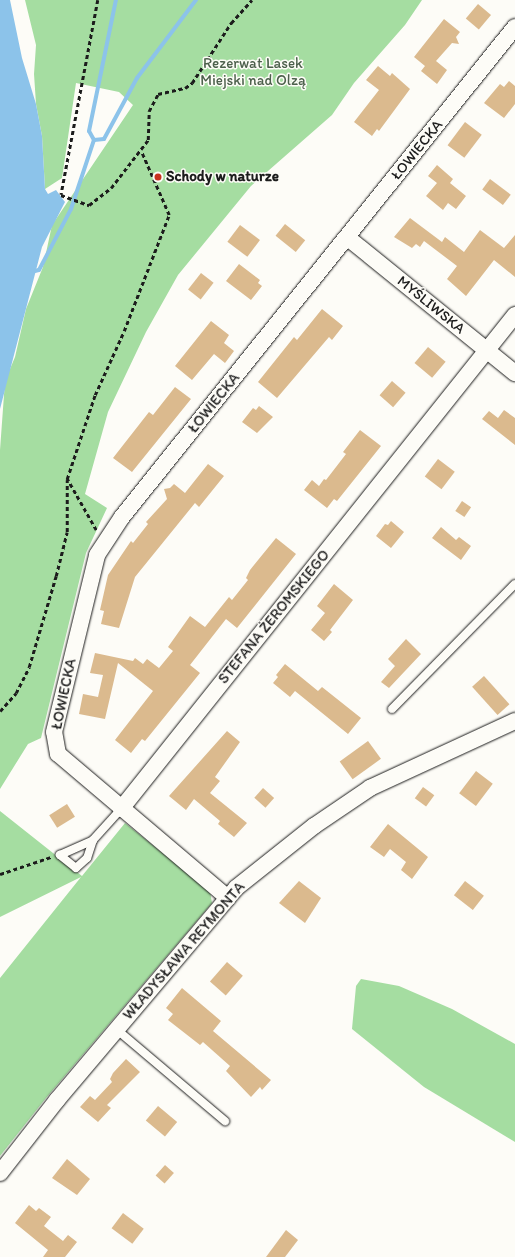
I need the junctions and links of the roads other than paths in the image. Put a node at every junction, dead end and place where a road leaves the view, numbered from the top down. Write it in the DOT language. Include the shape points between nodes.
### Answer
graph roads {
  1 [pos="515,27"];
  2 [pos="348,238"];
  3 [pos="515,315"];
  4 [pos="487,350"];
  5 [pos="515,373"];
  6 [pos="515,584"];
  7 [pos="392,709"];
  8 [pos="515,721"];
  9 [pos="121,809"];
  10 [pos="93,840"];
  11 [pos="228,898"];
  12 [pos="116,1029"];
  13 [pos="225,1121"];
  14 [pos="0,1173"];
  1 -- 2 [label="street, ŁOWIECKA"];
  2 -- 4 [label="street, MYŚLIWSKA"];
  2 -- 9 [label="street, ŁOWIECKA" via="103,542 90,574 54,732 58,754"];
  3 -- 4 [label="street, STEFANA ŻEROMSKIEGO"];
  4 -- 5 [label="street, MYŚLIWSKA"];
  4 -- 9 [label="street, STEFANA ŻEROMSKIEGO"];
  6 -- 7 [label="lane"];
  8 -- 11 [label="street, WŁADYSŁAWA REYMONTA" via="370,788 314,826 236,888"];
  9 -- 10 [label="lane"];
  9 -- 11 [label="street"];
  10 -- 10 [label="lane" via="60,855 76,868 86,858"];
  11 -- 12 [label="street, WŁADYSŁAWA REYMONTA"];
  12 -- 13 [label="lane"];
  12 -- 14 [label="street, WŁADYSŁAWA REYMONTA"];
}
